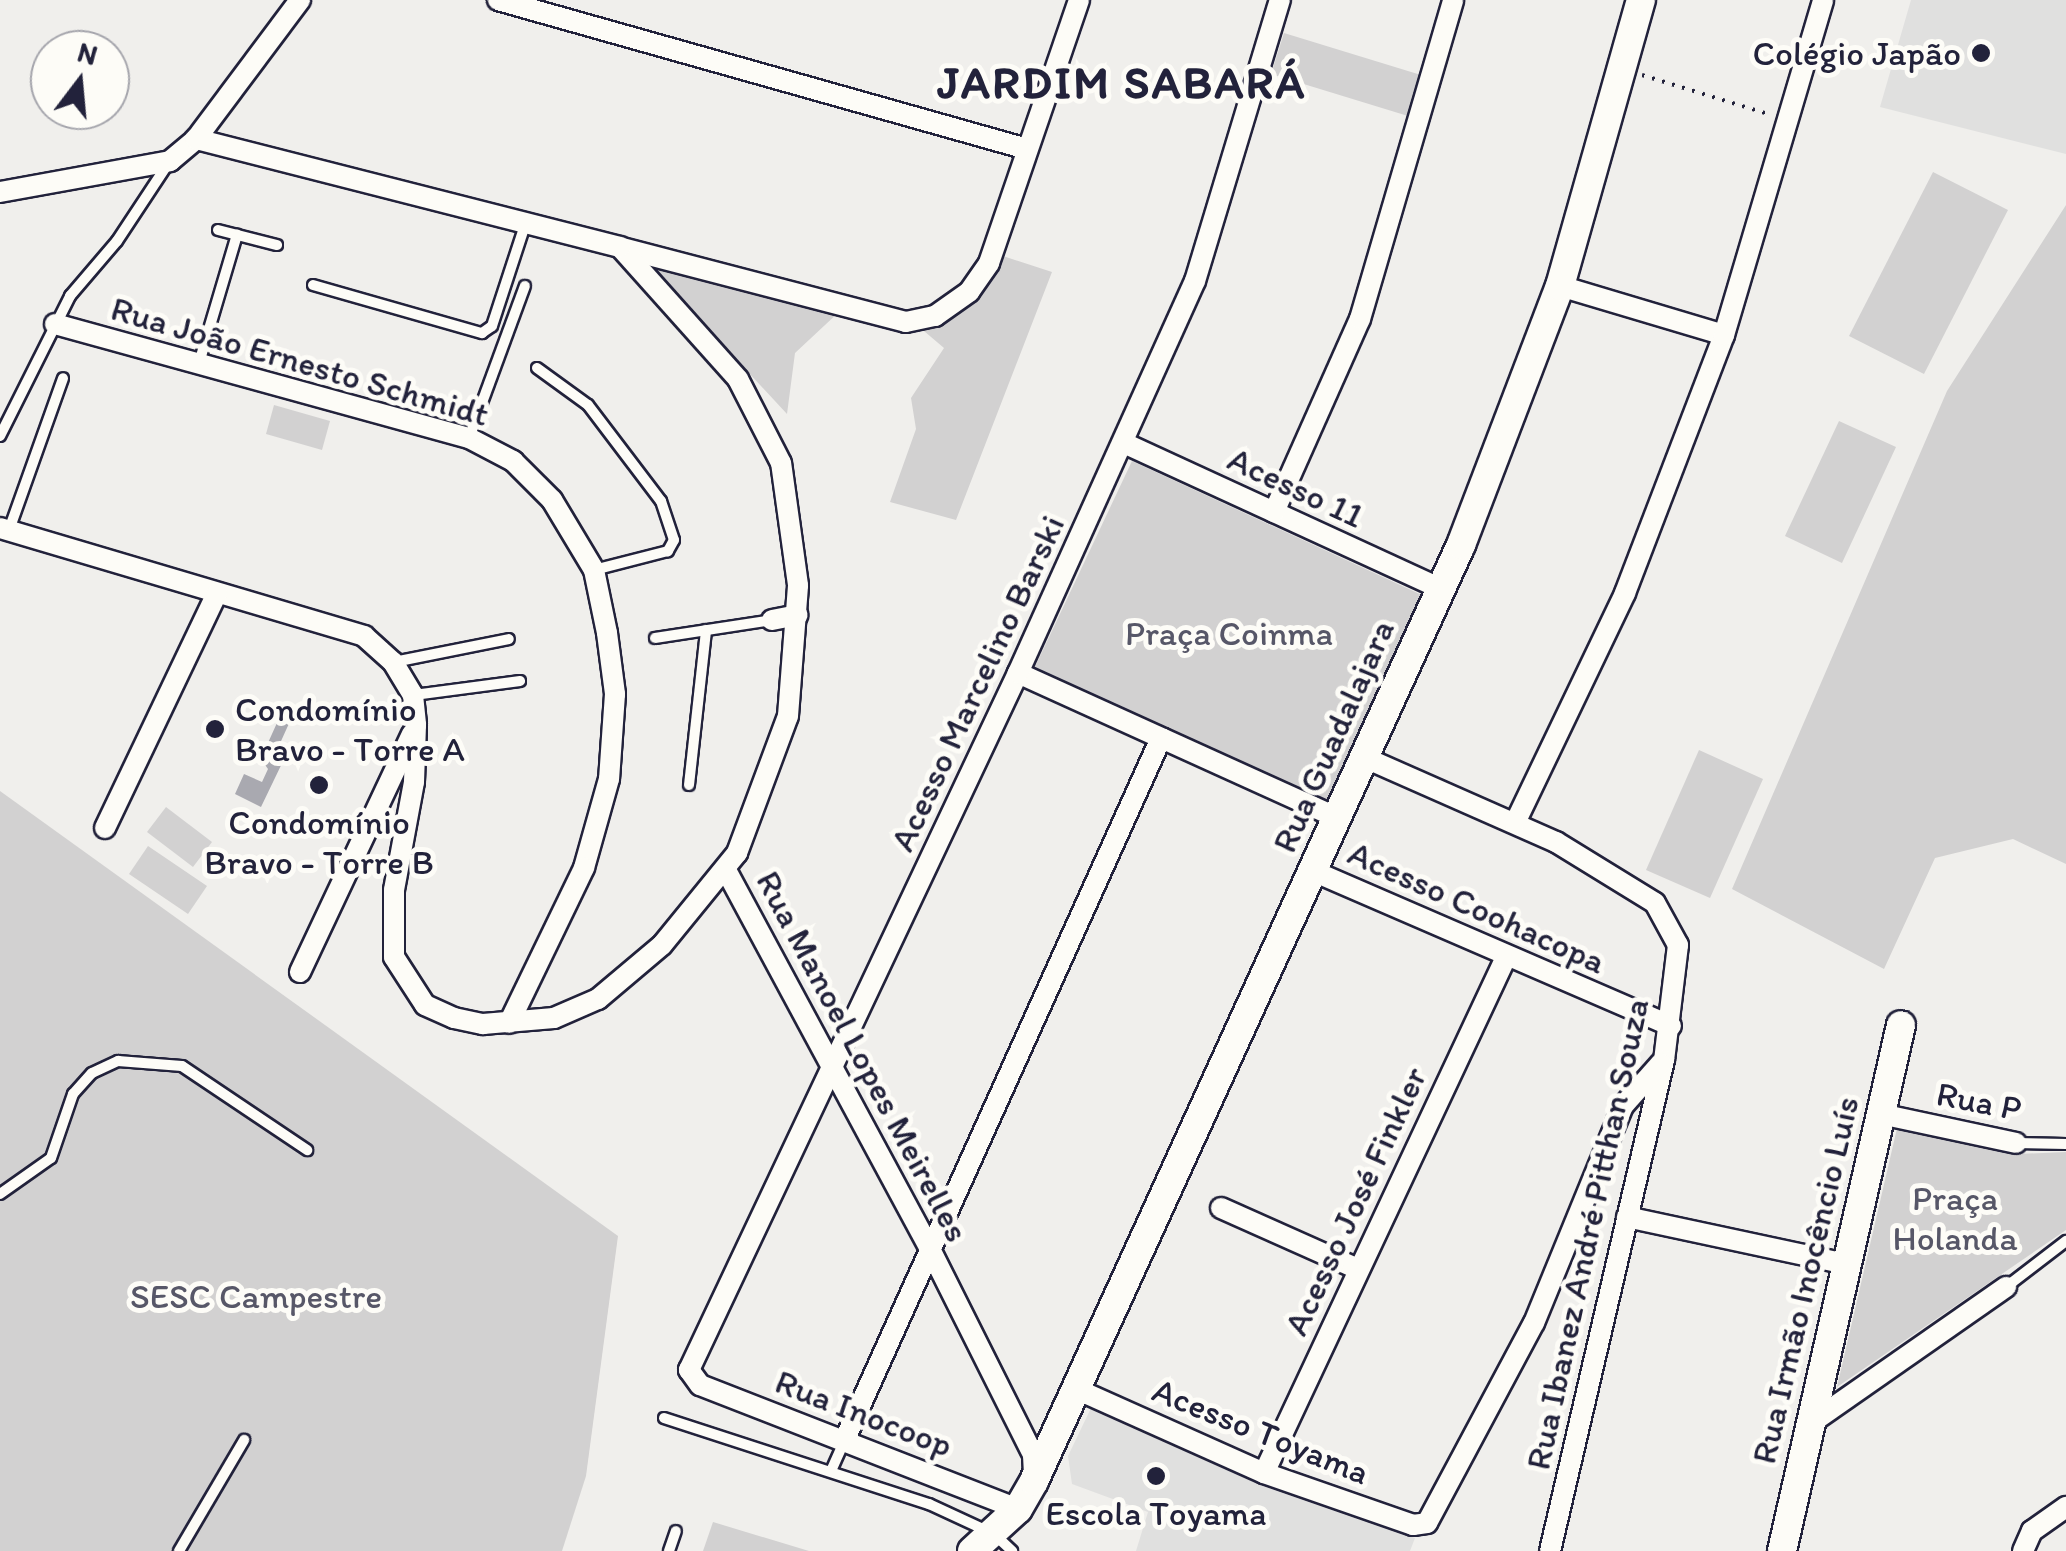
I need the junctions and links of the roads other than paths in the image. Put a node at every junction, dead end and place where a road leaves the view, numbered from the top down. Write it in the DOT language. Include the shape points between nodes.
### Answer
graph roads {
  1 [pos="300,0"];
  2 [pos="498,0"];
  3 [pos="1078,0"];
  4 [pos="1280,0"];
  5 [pos="1453,0"];
  6 [pos="1641,0"];
  7 [pos="1823,0"];
  8 [pos="196,140"];
  9 [pos="1027,150"];
  10 [pos="170,161"];
  11 [pos="0,192"];
  12 [pos="526,222"];
  13 [pos="218,230"];
  14 [pos="237,235"];
  15 [pos="277,246"];
  16 [pos="620,247"];
  17 [pos="313,285"];
  18 [pos="525,286"];
  19 [pos="1560,286"];
  20 [pos="55,324"];
  21 [pos="1724,335"];
  22 [pos="199,363"];
  23 [pos="536,368"];
  24 [pos="63,378"];
  25 [pos="0,436"];
  26 [pos="469,438"];
  27 [pos="1124,444"];
  28 [pos="1274,512"];
  29 [pos="4,529"];
  30 [pos="594,570"];
  31 [pos="1441,589"];
  32 [pos="216,592"];
  33 [pos="798,615"];
  34 [pos="772,620"];
  35 [pos="706,630"];
  36 [pos="655,638"];
  37 [pos="509,639"];
  38 [pos="393,662"];
  39 [pos="1018,673"];
  40 [pos="520,681"];
  41 [pos="413,695"];
  42 [pos="416,724"];
  43 [pos="1161,738"];
  44 [pos="1363,757"];
  45 [pos="689,785"];
  46 [pos="1337,818"];
  47 [pos="1515,824"];
  48 [pos="104,828"];
  49 [pos="726,870"];
  50 [pos="1312,871"];
  51 [pos="1506,957"];
  52 [pos="300,972"];
  53 [pos="509,1023"];
  54 [pos="1901,1025"];
  55 [pos="1671,1026"];
  56 [pos="1664,1060"];
  57 [pos="834,1069"];
  58 [pos="1881,1114"];
  59 [pos="2016,1144"];
  60 [pos="2066,1144"];
  61 [pos="306,1150"];
  62 [pos="0,1194"];
  63 [pos="1221,1208"];
  64 [pos="1627,1217"];
  65 [pos="2066,1241"];
  66 [pos="929,1247"];
  67 [pos="1848,1264"];
  68 [pos="1358,1270"];
  69 [pos="2006,1287"];
  70 [pos="689,1376"];
  71 [pos="1076,1390"];
  72 [pos="664,1418"];
  73 [pos="1811,1423"];
  74 [pos="846,1439"];
  75 [pos="244,1440"];
  76 [pos="831,1471"];
  77 [pos="1264,1474"];
  78 [pos="1034,1482"];
  79 [pos="2066,1507"];
  80 [pos="1018,1509"];
  81 [pos="676,1530"];
  82 [pos="992,1545"];
  83 [pos="179,1551"];
  84 [pos="669,1551"];
  85 [pos="1550,1551"];
  86 [pos="1782,1551"];
  87 [pos="2023,1551"];
  1 -- 8 [label="street"];
  2 -- 9 [label="street"];
  3 -- 9 [label="street"];
  4 -- 27 [label="street, Acesso Marcelino Barski" via="1195,282"];
  5 -- 28 [label="street" via="1360,319"];
  6 -- 19 [label="main road, Rua Guadalajara"];
  7 -- 21 [label="street"];
  8 -- 10 [label="street"];
  8 -- 12 [label="street"];
  9 -- 16 [label="street" via="989,263 953,305 906,322"];
  10 -- 11 [label="street"];
  10 -- 20 [label="lane"];
  12 -- 16 [label="street"];
  12 -- 17 [label="lane" via="492,326 482,333"];
  13 -- 14 [label="lane"];
  14 -- 15 [label="lane"];
  14 -- 22 [label="lane"];
  16 -- 33 [label="street, Rua Manoel Lopes Meirelles" via="713,347 764,420 792,506"];
  18 -- 26 [label="lane"];
  19 -- 21 [label="street"];
  19 -- 31 [label="main road, Rua Guadalajara"];
  20 -- 22 [label="street, Rua João Ernesto Schmidt"];
  20 -- 25 [label="lane"];
  21 -- 47 [label="street" via="1625,593"];
  22 -- 26 [label="street, Rua João Ernesto Schmidt"];
  23 -- 30 [label="lane" via="588,404 661,500 674,540 668,551"];
  24 -- 29 [label="lane"];
  26 -- 30 [label="street, Rua João Ernesto Schmidt" via="513,461 552,500"];
  27 -- 28 [label="street, Acesso 11"];
  27 -- 39 [label="street, Acesso Marcelino Barski"];
  28 -- 31 [label="street, Acesso 11"];
  29 -- 32 [label="street"];
  30 -- 53 [label="street, Rua João Ernesto Schmidt" via="615,694 608,780 584,868"];
  31 -- 44 [label="main road, Rua Guadalajara"];
  32 -- 38 [label="street" via="364,636"];
  32 -- 48 [label="street"];
  33 -- 34 [label="street"];
  33 -- 49 [label="street, Rua Manoel Lopes Meirelles" via="782,740 749,830"];
  34 -- 35 [label="lane"];
  35 -- 36 [label="lane"];
  35 -- 45 [label="lane"];
  37 -- 38 [label="lane"];
  38 -- 41 [label="street"];
  39 -- 43 [label="street"];
  39 -- 57 [label="street, Acesso Marcelino Barski"];
  40 -- 41 [label="lane"];
  41 -- 42 [label="street"];
  42 -- 52 [label="street"];
  42 -- 53 [label="street" via="414,782 394,890 394,957 424,1005 454,1018"];
  43 -- 46 [label="street"];
  43 -- 66 [label="street"];
  44 -- 46 [label="main road, Rua Guadalajara"];
  44 -- 47 [label="street, Rua Ibanez André Pitthan Souza"];
  46 -- 50 [label="main road, Rua Guadalajara"];
  47 -- 55 [label="street, Rua Ibanez André Pitthan Souza" via="1655,903 1670,922 1678,944"];
  49 -- 53 [label="street" via="662,945 598,999 554,1018"];
  49 -- 57 [label="street, Rua Manoel Lopes Meirelles"];
  50 -- 51 [label="street, Acesso Coohacopa"];
  50 -- 71 [label="main road, Rua Guadalajara"];
  51 -- 55 [label="street, Acesso Coohacopa"];
  51 -- 68 [label="street, Acesso José Finkler"];
  54 -- 58 [label="main road, Rua Irmão Inocêncio Luís"];
  55 -- 56 [label="street, Rua Ibanez André Pitthan Souza"];
  56 -- 64 [label="street, Rua Ibanez André Pitthan Souza"];
  56 -- 77 [label="street, Acesso Toyama" via="1623,1106 1534,1323 1424,1525"];
  57 -- 66 [label="street, Rua Manoel Lopes Meirelles"];
  57 -- 70 [label="street, Acesso Marcelino Barski"];
  58 -- 59 [label="street, Rua P"];
  58 -- 67 [label="main road, Rua Irmão Inocêncio Luís"];
  59 -- 60 [label="lane, Rua P"];
  61 -- 62 [label="lane" via="182,1066 118,1061 92,1073 73,1094 51,1158"];
  63 -- 68 [label="street"];
  64 -- 67 [label="street"];
  64 -- 85 [label="street, Rua Ibanez André Pitthan Souza"];
  65 -- 69 [label="lane"];
  66 -- 74 [label="street"];
  66 -- 78 [label="street, Rua Manoel Lopes Meirelles" via="1033,1454"];
  67 -- 73 [label="main road, Rua Irmão Inocêncio Luís"];
  68 -- 77 [label="street, Acesso José Finkler"];
  69 -- 73 [label="street"];
  70 -- 74 [label="street, Rua Inocoop"];
  71 -- 77 [label="street, Acesso Toyama"];
  71 -- 78 [label="main road, Rua Guadalajara"];
  72 -- 76 [label="lane"];
  73 -- 86 [label="main road, Rua Irmão Inocêncio Luís"];
  74 -- 76 [label="lane"];
  74 -- 80 [label="street, Rua Inocoop"];
  75 -- 83 [label="lane"];
  76 -- 82 [label="lane"];
  78 -- 80 [label="main road, Rua Guadalajara"];
  79 -- 87 [label="street" via="2032,1531"];
  80 -- 82 [label="main road, Rua Guadalajara"];
  81 -- 84 [label="lane"];
}
